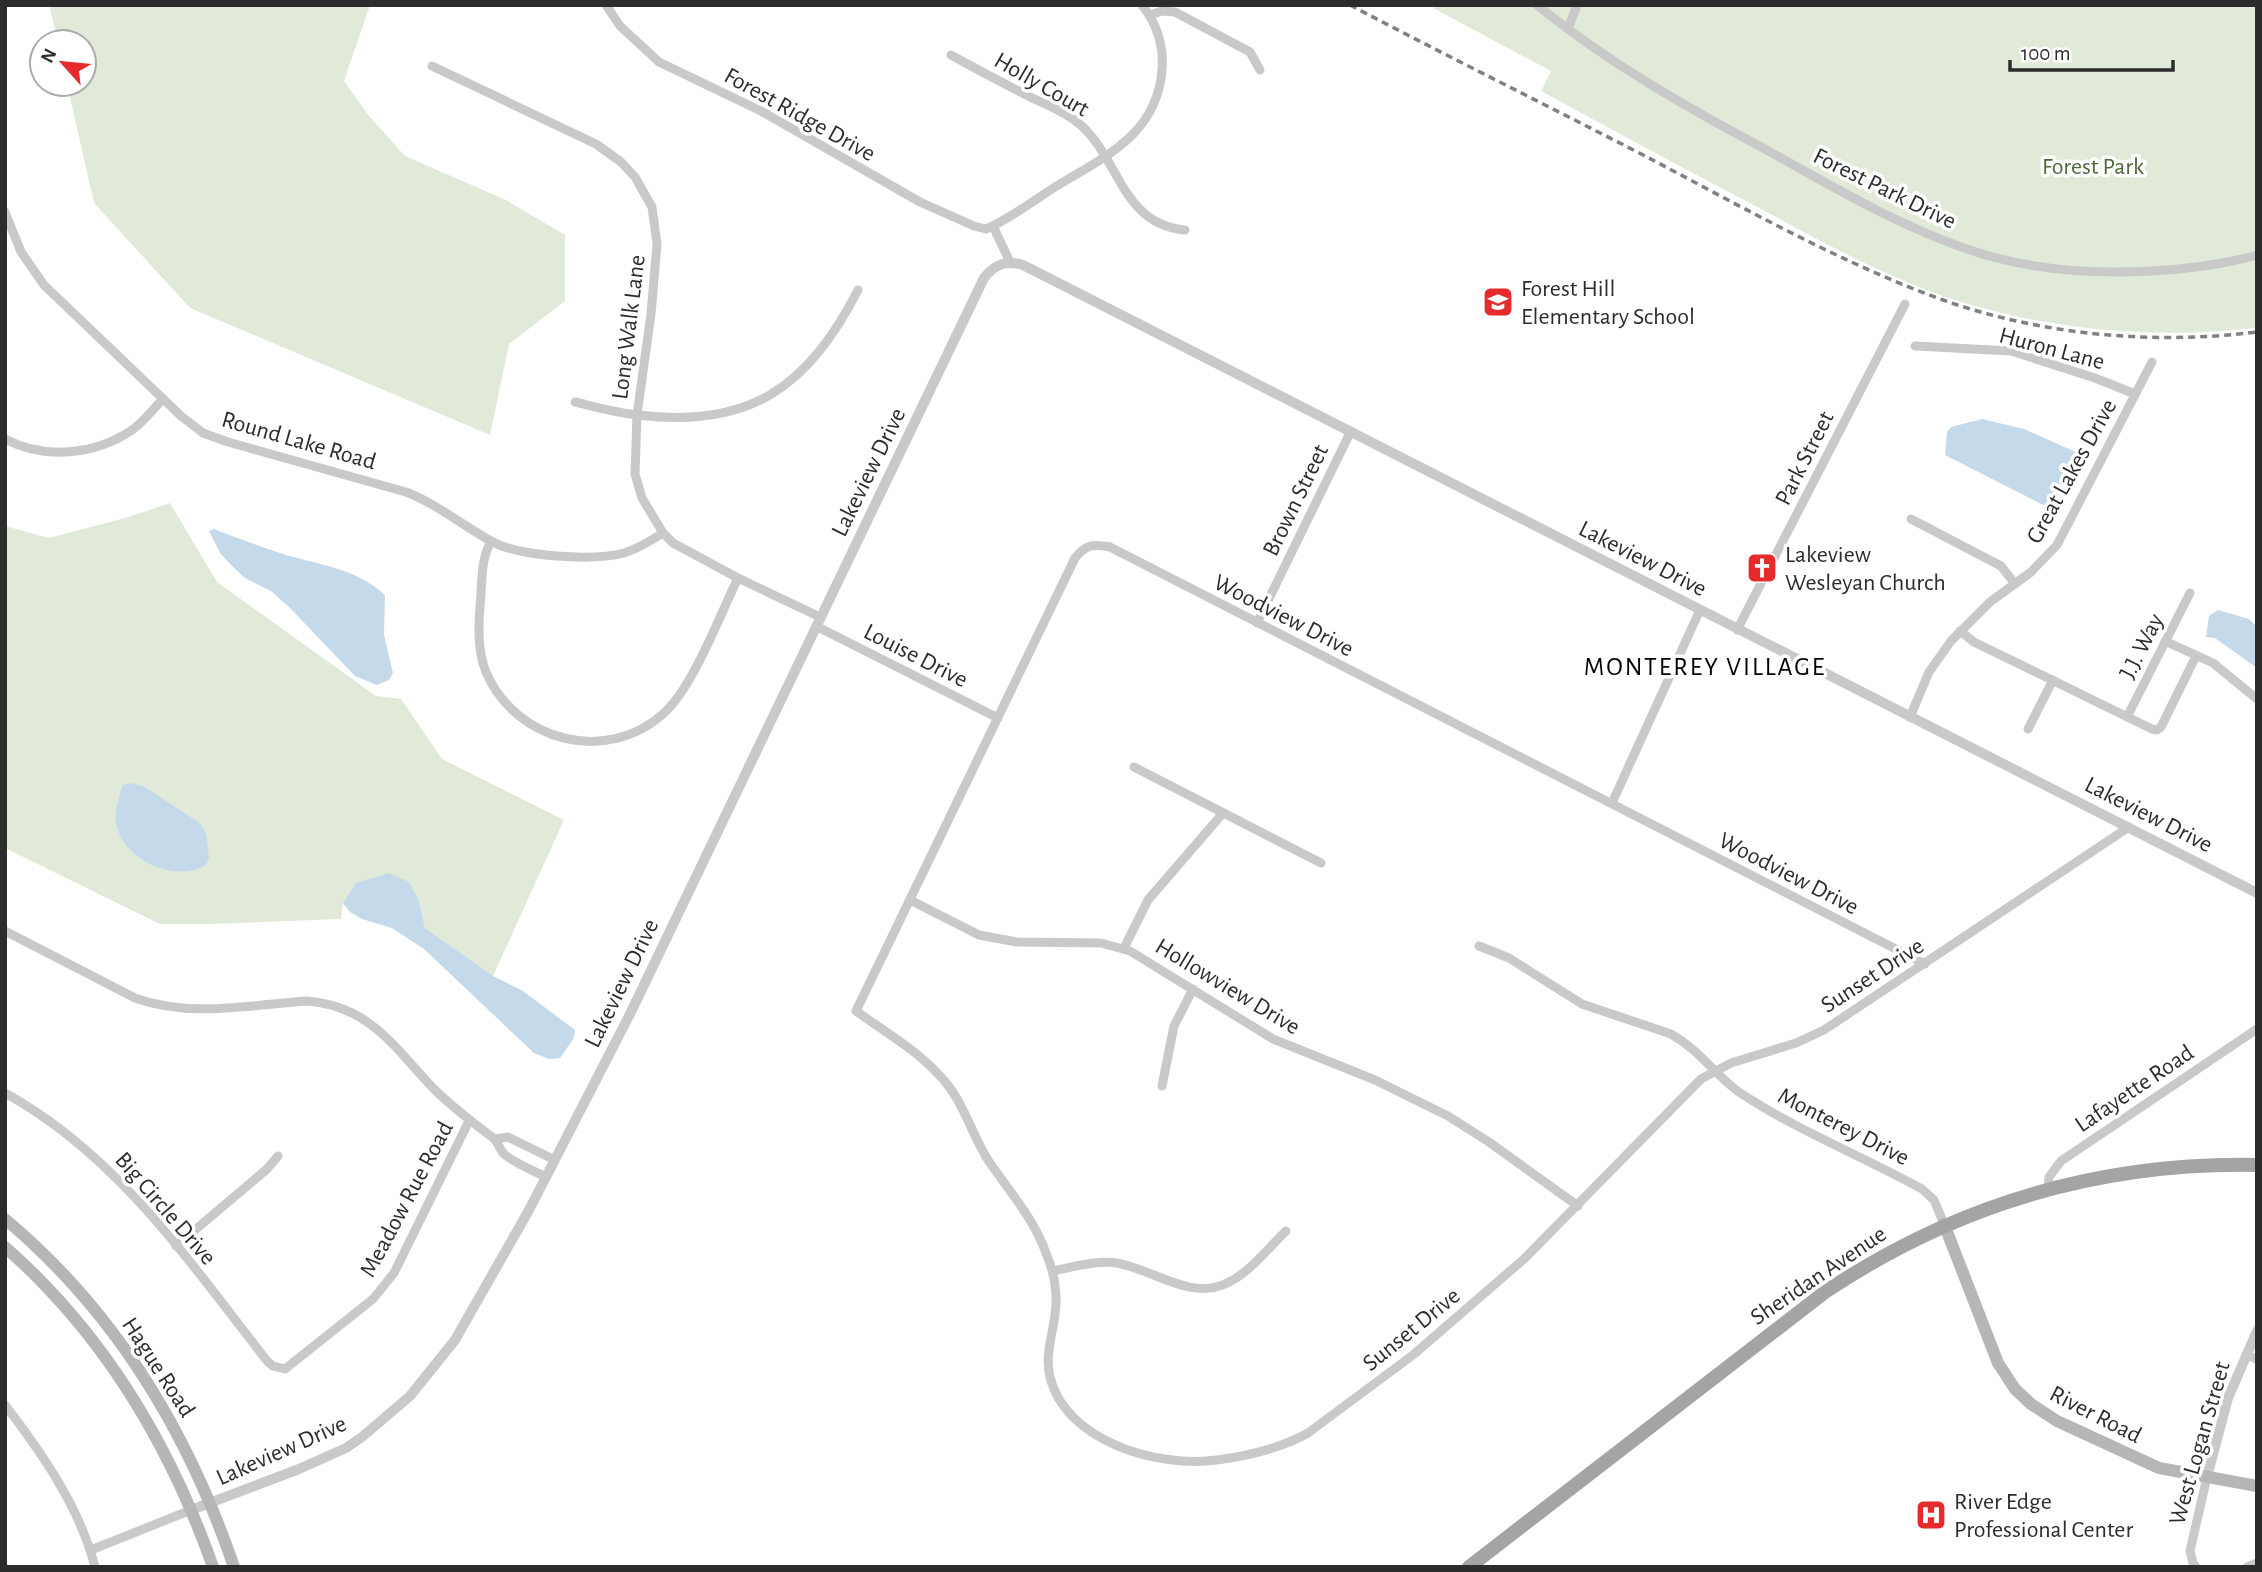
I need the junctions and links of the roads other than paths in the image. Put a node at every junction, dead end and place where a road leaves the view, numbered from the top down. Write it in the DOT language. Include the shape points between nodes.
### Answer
graph roads {
  1 [pos="606,5"];
  2 [pos="1142,5"];
  3 [pos="1537,5"];
  4 [pos="1577,5"];
  5 [pos="1150,15"];
  6 [pos="1568,29"];
  7 [pos="951,55"];
  8 [pos="432,66"];
  9 [pos="1260,70"];
  10 [pos="1104,157"];
  11 [pos="5,212"];
  12 [pos="993,226"];
  13 [pos="1185,230"];
  14 [pos="2257,255"];
  15 [pos="1010,262"];
  16 [pos="858,290"];
  17 [pos="1905,303"];
  18 [pos="1915,346"];
  19 [pos="2152,362"];
  20 [pos="2135,394"];
  21 [pos="163,399"];
  22 [pos="575,402"];
  23 [pos="637,415"];
  24 [pos="1350,433"];
  25 [pos="5,439"];
  26 [pos="1911,519"];
  27 [pos="663,533"];
  28 [pos="491,541"];
  29 [pos="738,578"];
  30 [pos="2015,584"];
  31 [pos="2190,593"];
  32 [pos="1700,610"];
  33 [pos="818,622"];
  34 [pos="1257,622"];
  35 [pos="1737,629"];
  36 [pos="1960,631"];
  37 [pos="2165,641"];
  38 [pos="2196,656"];
  39 [pos="2053,680"];
  40 [pos="2257,699"];
  41 [pos="1910,717"];
  42 [pos="2127,717"];
  43 [pos="998,718"];
  44 [pos="2028,729"];
  45 [pos="1134,767"];
  46 [pos="1612,803"];
  47 [pos="1223,813"];
  48 [pos="2129,827"];
  49 [pos="1321,863"];
  50 [pos="2257,893"];
  51 [pos="910,900"];
  52 [pos="5,931"];
  53 [pos="1479,946"];
  54 [pos="1124,948"];
  55 [pos="1924,964"];
  56 [pos="1193,989"];
  57 [pos="856,1012"];
  58 [pos="2257,1029"];
  59 [pos="1716,1070"];
  60 [pos="1162,1086"];
  61 [pos="5,1093"];
  62 [pos="469,1121"];
  63 [pos="496,1139"];
  64 [pos="278,1156"];
  65 [pos="555,1160"];
  66 [pos="2257,1165"];
  67 [pos="546,1177"];
  68 [pos="2048,1189"];
  69 [pos="1578,1206"];
  70 [pos="5,1219"];
  71 [pos="1944,1224"];
  72 [pos="1286,1231"];
  73 [pos="176,1246"];
  74 [pos="5,1247"];
  75 [pos="1053,1271"];
  76 [pos="2257,1331"];
  77 [pos="2251,1357"];
  78 [pos="278,1368"];
  79 [pos="6,1409"];
  80 [pos="2207,1476"];
  81 [pos="2257,1486"];
  82 [pos="211,1504"];
  83 [pos="191,1510"];
  84 [pos="91,1550"];
  85 [pos="96,1567"];
  86 [pos="213,1567"];
  87 [pos="234,1567"];
  88 [pos="1469,1567"];
  89 [pos="2196,1567"];
  1 -- 12 [label="street, Forest Ridge Drive" via="620,26 659,62 761,111 920,202 981,229"];
  2 -- 5 [label="street"];
  3 -- 6 [label="street, Forest Park Drive"];
  4 -- 6 [label="street"];
  5 -- 9 [label="street" via="1175,12 1250,51"];
  5 -- 10 [label="street" via="1163,54 1158,94 1140,129"];
  6 -- 14 [label="street, Forest Park Drive" via="1718,124 1882,212 1960,247 2018,263 2089,272 2203,267"];
  7 -- 10 [label="street, Holly Court" via="1067,115 1086,130"];
  8 -- 23 [label="street, Long Walk Lane" via="596,144 621,162 645,192 657,244"];
  10 -- 12 [label="street"];
  10 -- 13 [label="street, Holly Court" via="1148,218"];
  11 -- 21 [label="street, Round Lake Road" via="20,252 44,285"];
  12 -- 15 [label="street"];
  15 -- 24 [label="street, Lakeview Drive"];
  15 -- 33 [label="street, Lakeview Drive" via="1000,263 985,278"];
  16 -- 23 [label="street" via="813,362 767,397 717,416"];
  17 -- 35 [label="street, Park Street"];
  18 -- 20 [label="street, Huron Lane" via="2011,351"];
  19 -- 20 [label="street, Great Lakes Drive"];
  20 -- 30 [label="street, Great Lakes Drive" via="2057,545"];
  21 -- 25 [label="street" via="131,431 85,450 43,452"];
  21 -- 28 [label="street, Round Lake Road" via="203,433 407,492"];
  22 -- 23 [label="street"];
  23 -- 27 [label="street, Long Walk Lane" via="636,483"];
  24 -- 32 [label="street, Lakeview Drive"];
  24 -- 34 [label="street, Brown Street"];
  26 -- 30 [label="street" via="1995,562"];
  27 -- 28 [label="street, Round Lake Road" via="640,547 606,556 526,552"];
  27 -- 29 [label="street, Long Walk Lane" via="686,552"];
  28 -- 29 [label="street" via="484,558 479,614 486,672 517,715 548,734 573,741 625,737 664,713 684,689"];
  29 -- 33 [label="street, Long Walk Lane"];
  30 -- 36 [label="street, Great Lakes Drive"];
  31 -- 37 [label="street, J.J. Way"];
  32 -- 35 [label="street, Lakeview Drive"];
  32 -- 46 [label="street"];
  33 -- 43 [label="street, Louise Drive"];
  33 -- 65 [label="street, Lakeview Drive"];
  34 -- 43 [label="street, Woodview Drive" via="1110,547 1088,546 1076,558"];
  34 -- 46 [label="street, Woodview Drive"];
  35 -- 41 [label="street, Lakeview Drive"];
  36 -- 39 [label="street"];
  36 -- 41 [label="street, Great Lakes Drive" via="1928,672"];
  37 -- 38 [label="street"];
  37 -- 42 [label="street, J.J. Way"];
  38 -- 40 [label="street" via="2224,671"];
  38 -- 42 [label="street" via="2161,727 2157,730"];
  39 -- 42 [label="street"];
  39 -- 44 [label="street"];
  41 -- 48 [label="street, Lakeview Drive"];
  43 -- 51 [label="street, Woodview Drive"];
  45 -- 47 [label="street"];
  46 -- 55 [label="street, Woodview Drive"];
  47 -- 49 [label="street"];
  47 -- 54 [label="street" via="1148,900"];
  48 -- 50 [label="street, Lakeview Drive"];
  48 -- 55 [label="street, Sunset Drive"];
  51 -- 54 [label="street, Hollowview Drive" via="979,934 1017,942 1088,942"];
  51 -- 57 [label="street, Woodview Drive"];
  52 -- 62 [label="street" via="156,1006 193,1010 307,1002 338,1006 376,1026"];
  53 -- 59 [label="street, Monterey Drive" via="1509,958 1590,1007 1671,1034"];
  54 -- 56 [label="street, Hollowview Drive"];
  55 -- 59 [label="street, Sunset Drive" via="1824,1030"];
  56 -- 60 [label="street" via="1174,1026"];
  56 -- 69 [label="street, Hollowview Drive" via="1273,1039 1375,1080 1448,1116"];
  57 -- 75 [label="street, Sunset Drive" via="938,1073 988,1160 1036,1229"];
  58 -- 68 [label="street, Lafayette Road" via="2061,1161 2049,1177"];
  59 -- 69 [label="street, Sunset Drive" via="1688,1091"];
  59 -- 71 [label="street, Monterey Drive" via="1742,1095 1773,1113 1922,1189 1934,1200"];
  61 -- 73 [label="street, Big Circle Drive" via="96,1157"];
  62 -- 63 [label="street"];
  62 -- 78 [label="street, Meadow Rue Road" via="384,1287 291,1366"];
  63 -- 65 [label="street" via="508,1137"];
  63 -- 67 [label="street" via="503,1153"];
  64 -- 73 [label="street"];
  65 -- 67 [label="street, Lakeview Drive"];
  66 -- 68 [label="main road, Sheridan Avenue" via="2156,1169"];
  67 -- 82 [label="street, Lakeview Drive" via="474,1311 442,1359 403,1404 345,1448"];
  68 -- 71 [label="main road, Sheridan Avenue"];
  69 -- 75 [label="street, Sunset Drive" via="1475,1303 1322,1424 1292,1442 1216,1461 1165,1459 1134,1451 1096,1436 1072,1418 1056,1394 1048,1368 1056,1300"];
  70 -- 82 [label="main road, Hague Road" via="64,1275 122,1345 172,1422"];
  71 -- 80 [label="main road, River Road" via="1997,1361 2031,1404 2136,1459"];
  71 -- 88 [label="main road, Sheridan Avenue" via="1825,1292"];
  72 -- 75 [label="street" via="1235,1279 1216,1288 1187,1287 1115,1263"];
  73 -- 78 [label="street, Big Circle Drive" via="268,1362"];
  74 -- 83 [label="main road, Hague Road" via="45,1284 116,1371 158,1438"];
  76 -- 77 [label="street, West Logan Street"];
  77 -- 80 [label="street, West Logan Street" via="2228,1398"];
  79 -- 84 [label="street" via="39,1452"];
  80 -- 81 [label="main road, River Road"];
  80 -- 89 [label="street, West Logan Street" via="2190,1551"];
  82 -- 83 [label="street, Lakeview Drive"];
  82 -- 87 [label="main road, Hague Road"];
  83 -- 84 [label="street, Lakeview Drive"];
  83 -- 86 [label="main road, Hague Road"];
  84 -- 85 [label="street"];
}
